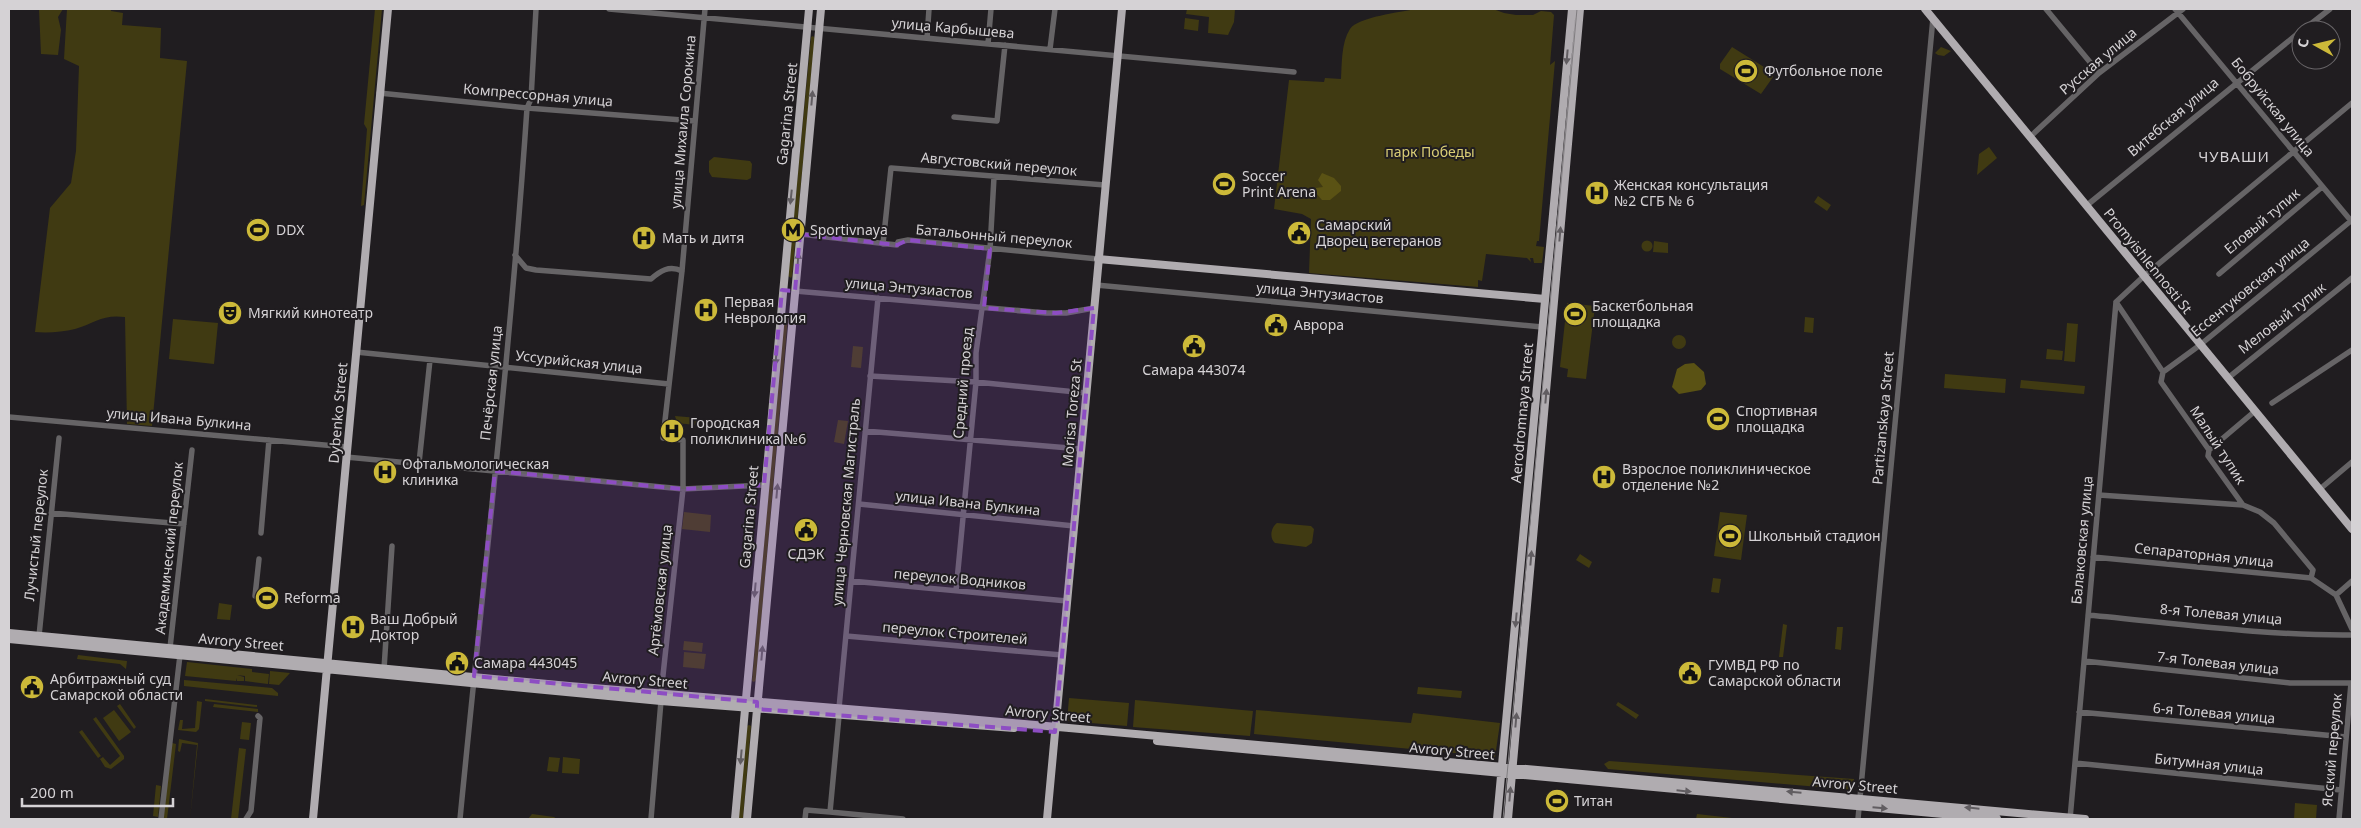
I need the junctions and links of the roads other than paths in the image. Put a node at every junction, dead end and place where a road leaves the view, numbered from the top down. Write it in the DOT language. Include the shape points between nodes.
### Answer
graph roads {
  1 [pos="388,9"];
  2 [pos="536,9"];
  3 [pos="609,9"];
  4 [pos="705,9"];
  5 [pos="809,9"];
  6 [pos="820,9"];
  7 [pos="929,9"];
  8 [pos="991,9"];
  9 [pos="1055,9"];
  10 [pos="1122,9"];
  11 [pos="1572,9"];
  12 [pos="1580,9"];
  13 [pos="1926,9"];
  14 [pos="2046,9"];
  15 [pos="2330,9"];
  16 [pos="2179,10"];
  17 [pos="704,18"];
  18 [pos="1933,18"];
  19 [pos="2316,20"];
  20 [pos="808,27"];
  21 [pos="819,28"];
  22 [pos="927,38"];
  23 [pos="2291,39"];
  24 [pos="988,44"];
  25 [pos="1005,45"];
  26 [pos="1050,49"];
  27 [pos="1117,56"];
  28 [pos="1294,72"];
  29 [pos="2099,73"];
  30 [pos="2237,81"];
  31 [pos="379,93"];
  32 [pos="2352,103"];
  33 [pos="527,108"];
  34 [pos="954,116"];
  35 [pos="695,121"];
  36 [pos="2031,136"];
  37 [pos="2292,151"];
  38 [pos="994,177"];
  39 [pos="1105,185"];
  40 [pos="2322,187"];
  41 [pos="2086,206"];
  42 [pos="2352,221"];
  43 [pos="800,234"];
  44 [pos="883,244"];
  45 [pos="990,248"];
  46 [pos="515,255"];
  47 [pos="1098,259"];
  48 [pos="682,271"];
  49 [pos="2219,274"];
  50 [pos="2144,276"];
  51 [pos="2352,278"];
  52 [pos="1096,285"];
  53 [pos="782,290"];
  54 [pos="795,291"];
  55 [pos="878,298"];
  56 [pos="1545,299"];
  57 [pos="2116,302"];
  58 [pos="982,308"];
  59 [pos="1094,308"];
  60 [pos="1542,327"];
  61 [pos="2200,345"];
  62 [pos="2352,350"];
  63 [pos="356,352"];
  64 [pos="430,360"];
  65 [pos="506,367"];
  66 [pos="2163,372"];
  67 [pos="870,376"];
  68 [pos="2228,378"];
  69 [pos="976,382"];
  70 [pos="669,384"];
  71 [pos="1086,393"];
  72 [pos="2272,404"];
  73 [pos="2255,412"];
  74 [pos="9,417"];
  75 [pos="865,431"];
  76 [pos="59,438"];
  77 [pos="268,440"];
  78 [pos="971,440"];
  79 [pos="347,447"];
  80 [pos="1081,449"];
  81 [pos="192,450"];
  82 [pos="2208,450"];
  83 [pos="346,457"];
  84 [pos="2352,462"];
  85 [pos="419,463"];
  86 [pos="495,471"];
  87 [pos="764,485"];
  88 [pos="683,489"];
  89 [pos="2320,489"];
  90 [pos="2099,495"];
  91 [pos="859,504"];
  92 [pos="2243,505"];
  93 [pos="51,513"];
  94 [pos="963,515"];
  95 [pos="184,524"];
  96 [pos="1074,526"];
  97 [pos="2352,529"];
  98 [pos="261,533"];
  99 [pos="392,546"];
  100 [pos="2093,557"];
  101 [pos="259,559"];
  102 [pos="2311,578"];
  103 [pos="851,581"];
  104 [pos="2352,581"];
  105 [pos="956,591"];
  106 [pos="2336,595"];
  107 [pos="255,596"];
  108 [pos="1067,601"];
  109 [pos="2088,615"];
  110 [pos="2352,629"];
  111 [pos="9,633"];
  112 [pos="2352,635"];
  113 [pos="39,636"];
  114 [pos="846,636"];
  115 [pos="9,639"];
  116 [pos="170,648"];
  117 [pos="180,655"];
  118 [pos="1062,655"];
  119 [pos="2084,661"];
  120 [pos="327,666"];
  121 [pos="384,669"];
  122 [pos="473,680"];
  123 [pos="2350,683"];
  124 [pos="661,701"];
  125 [pos="745,704"];
  126 [pos="757,705"];
  127 [pos="839,712"];
  128 [pos="2079,712"];
  129 [pos="258,716"];
  130 [pos="1056,729"];
  131 [pos="2346,737"];
  132 [pos="2075,763"];
  133 [pos="1502,771"];
  134 [pos="1512,772"];
  135 [pos="2342,790"];
  136 [pos="1860,798"];
  137 [pos="1859,807"];
  138 [pos="830,812"];
  139 [pos="852,817"];
  140 [pos="2070,818"];
  141 [pos="161,819"];
  142 [pos="246,819"];
  143 [pos="313,819"];
  144 [pos="460,819"];
  145 [pos="651,819"];
  146 [pos="735,819"];
  147 [pos="747,819"];
  148 [pos="805,819"];
  149 [pos="903,819"];
  150 [pos="1047,819"];
  151 [pos="1497,819"];
  152 [pos="1508,819"];
  153 [pos="1858,819"];
  154 [pos="1997,819"];
  155 [pos="2086,819"];
  156 [pos="2339,819"];
  1 -- 31 [label="main road, Dybenko Street"];
  2 -- 33 [label="street, Печёрская улица" via="531,99"];
  3 -- 17 [label="street, улица Карбышева"];
  4 -- 17 [label="street, улица Михаила Сорокина"];
  5 -- 20 [label="main road, Gagarina Street"];
  6 -- 21 [label="main road, Gagarina Street"];
  7 -- 22 [label="street"];
  8 -- 24 [label="street"];
  9 -- 26 [label="street"];
  10 -- 27 [label="main road, Morisa Toreza St"];
  11 -- 56 [label="main road, Aerodromnaya Street, one-way"];
  134 -- 12 [label="main road, Aerodromnaya Street, one-way"];
  13 -- 18 [label="main road, Promyishlennosti St"];
  14 -- 29 [label="street"];
  15 -- 19 [label="street, Витебская улица"];
  16 -- 29 [label="street, Русская улица"];
  16 -- 30 [label="street, Бобруйская улица"];
  17 -- 20 [label="street, улица Карбышева"];
  17 -- 35 [label="street, улица Михаила Сорокина"];
  18 -- 36 [label="main road, Promyishlennosti St"];
  18 -- 136 [label="street, Partizanskaya Street"];
  20 -- 21 [label="street, улица Карбышева"];
  20 -- 53 [label="main road, Gagarina Street, one-way"];
  21 -- 22 [label="street, улица Карбышева"];
  43 -- 21 [label="main road, Gagarina Street, one-way"];
  22 -- 24 [label="street, улица Карбышева"];
  23 -- 30 [label="street, Витебская улица"];
  24 -- 25 [label="street, улица Карбышева"];
  25 -- 26 [label="street, улица Карбышева"];
  25 -- 34 [label="street" via="997,121"];
  26 -- 27 [label="street, улица Карбышева"];
  27 -- 28 [label="street, улица Карбышева"];
  27 -- 39 [label="main road, Morisa Toreza St"];
  29 -- 36 [label="street, Русская улица"];
  30 -- 37 [label="street, Бобруйская улица"];
  30 -- 41 [label="street, Витебская улица"];
  31 -- 33 [label="street, Компрессорная улица"];
  31 -- 63 [label="main road, Dybenko Street"];
  32 -- 37 [label="street"];
  33 -- 35 [label="street, Компрессорная улица"];
  33 -- 46 [label="street, Печёрская улица"];
  35 -- 48 [label="street, улица Михаила Сорокина"];
  36 -- 41 [label="main road, Promyishlennosti St"];
  37 -- 40 [label="street, Бобруйская улица"];
  37 -- 50 [label="street"];
  38 -- 39 [label="street, Августовский переулок"];
  38 -- 44 [label="street, Августовский переулок" via="891,168"];
  38 -- 45 [label="street, Средний проезд"];
  39 -- 47 [label="main road, Morisa Toreza St"];
  40 -- 42 [label="street, Бобруйская улица"];
  40 -- 49 [label="street, Еловый тупик"];
  41 -- 50 [label="main road, Promyishlennosti St"];
  42 -- 61 [label="street, Ессентуковская улица"];
  43 -- 44 [label="street, Батальонный переулок"];
  54 -- 43 [label="main road, Gagarina Street, one-way"];
  44 -- 45 [label="street, Батальонный переулок" via="897,245 908,240"];
  45 -- 47 [label="street, Батальонный переулок"];
  45 -- 58 [label="street, Средний проезд"];
  46 -- 48 [label="street" via="526,268 536,270 651,279 669,269"];
  46 -- 65 [label="street, Печёрская улица"];
  47 -- 52 [label="main road, Morisa Toreza St"];
  47 -- 56 [label="main road, улица Энтузиастов"];
  48 -- 70 [label="street, улица Михаила Сорокина"];
  50 -- 57 [label="street"];
  50 -- 61 [label="main road, Promyishlennosti St"];
  51 -- 68 [label="street, Меловый тупик"];
  52 -- 59 [label="main road, Morisa Toreza St"];
  52 -- 60 [label="street, улица Энтузиастов"];
  53 -- 54 [label="main road, улица Энтузиастов"];
  53 -- 87 [label="main road, Gagarina Street, one-way"];
  54 -- 55 [label="street, улица Энтузиастов"];
  126 -- 54 [label="main road, Gagarina Street, one-way"];
  55 -- 58 [label="street, улица Энтузиастов"];
  55 -- 67 [label="street, улица Черновская Магистраль"];
  56 -- 60 [label="main road, Aerodromnaya Street"];
  57 -- 66 [label="street, Малый тупик"];
  57 -- 90 [label="street, Балаковская улица"];
  58 -- 59 [label="street, улица Энтузиастов" via="1056,313"];
  58 -- 69 [label="street, Средний проезд"];
  59 -- 71 [label="main road, Morisa Toreza St"];
  60 -- 133 [label="main road, Aerodromnaya Street, one-way"];
  61 -- 66 [label="street, Ессентуковская улица"];
  61 -- 68 [label="main road, Promyishlennosti St"];
  62 -- 72 [label="street"];
  63 -- 64 [label="street, Уссурийская улица"];
  63 -- 79 [label="main road, Dybenko Street"];
  64 -- 65 [label="street, Уссурийская улица"];
  64 -- 85 [label="street"];
  65 -- 70 [label="street, Уссурийская улица"];
  65 -- 86 [label="street, Печёрская улица"];
  66 -- 82 [label="street, Малый тупик" via="2161,382"];
  67 -- 69 [label="street"];
  67 -- 75 [label="street, улица Черновская Магистраль"];
  68 -- 73 [label="main road, Promyishlennosti St"];
  69 -- 71 [label="street"];
  69 -- 78 [label="street, Средний проезд"];
  70 -- 88 [label="street, улица Михаила Сорокина" via="662,438 683,440"];
  71 -- 80 [label="main road, Morisa Toreza St"];
  73 -- 82 [label="street"];
  73 -- 89 [label="main road, Promyishlennosti St"];
  74 -- 77 [label="street, улица Ивана Булкина"];
  75 -- 78 [label="street"];
  75 -- 91 [label="street, улица Черновская Магистраль"];
  76 -- 93 [label="street, Лучистый переулок"];
  77 -- 79 [label="street, улица Ивана Булкина"];
  77 -- 98 [label="street"];
  78 -- 80 [label="street"];
  78 -- 94 [label="street, Средний проезд"];
  79 -- 83 [label="main road, Dybenko Street"];
  80 -- 96 [label="main road, Morisa Toreza St"];
  81 -- 95 [label="street, Академический переулок"];
  82 -- 92 [label="street, Малый тупик" via="2208,456"];
  83 -- 85 [label="street"];
  83 -- 120 [label="main road, Dybenko Street"];
  84 -- 89 [label="street"];
  85 -- 86 [label="street"];
  86 -- 88 [label="street"];
  86 -- 122 [label="street, Печёрская улица"];
  87 -- 88 [label="street"];
  87 -- 125 [label="main road, Gagarina Street, one-way"];
  88 -- 124 [label="street, Артёмовская улица"];
  89 -- 97 [label="main road, Promyishlennosti St"];
  90 -- 92 [label="street"];
  90 -- 100 [label="street, Балаковская улица"];
  91 -- 94 [label="street, улица Ивана Булкина"];
  91 -- 103 [label="street, улица Черновская Магистраль"];
  92 -- 102 [label="street, Малый тупик" via="2274,523 2313,570"];
  93 -- 95 [label="street"];
  93 -- 113 [label="street, Лучистый переулок"];
  94 -- 96 [label="street, улица Ивана Булкина"];
  94 -- 105 [label="street, Средний проезд"];
  95 -- 116 [label="street, Академический переулок"];
  96 -- 108 [label="main road, Morisa Toreza St"];
  99 -- 121 [label="street"];
  100 -- 102 [label="street, Сепараторная улица"];
  100 -- 109 [label="street, Балаковская улица"];
  101 -- 107 [label="street"];
  102 -- 106 [label="street"];
  103 -- 105 [label="street, переулок Водников"];
  103 -- 114 [label="street, улица Черновская Магистраль"];
  104 -- 106 [label="street"];
  105 -- 108 [label="street, переулок Водников"];
  106 -- 110 [label="street"];
  108 -- 118 [label="main road, Morisa Toreza St"];
  109 -- 112 [label="street, 8-я Толевая улица"];
  109 -- 119 [label="street, Балаковская улица"];
  111 -- 113 [label="main road, Avrory Street"];
  113 -- 116 [label="main road, Avrory Street"];
  114 -- 118 [label="street, переулок Строителей"];
  114 -- 127 [label="street, улица Черновская Магистраль"];
  115 -- 117 [label="main road, Avrory Street"];
  116 -- 120 [label="main road, Avrory Street"];
  117 -- 120 [label="main road, Avrory Street"];
  117 -- 141 [label="street"];
  118 -- 130 [label="main road, Morisa Toreza St"];
  119 -- 123 [label="street, 7-я Толевая улица" via="2272,681"];
  119 -- 128 [label="street, Балаковская улица"];
  120 -- 121 [label="main road, Avrory Street"];
  120 -- 122 [label="main road, Avrory Street"];
  120 -- 143 [label="main road, Dybenko Street"];
  121 -- 122 [label="main road, Avrory Street"];
  122 -- 124 [label="main road, Avrory Street"];
  122 -- 144 [label="street, Печёрская улица"];
  123 -- 131 [label="street, Ясский переулок"];
  124 -- 125 [label="main road, Avrory Street"];
  124 -- 145 [label="street, Артёмовская улица"];
  125 -- 126 [label="main road, Avrory Street"];
  125 -- 146 [label="main road, Gagarina Street, one-way"];
  126 -- 127 [label="main road, Avrory Street"];
  126 -- 147 [label="main road, Gagarina Street"];
  127 -- 130 [label="main road, Avrory Street"];
  127 -- 138 [label="street, улица Черновская Магистраль"];
  128 -- 131 [label="street, 6-я Толевая улица"];
  128 -- 132 [label="street, Балаковская улица"];
  129 -- 142 [label="street" via="251,811"];
  130 -- 133 [label="main road, Avrory Street"];
  130 -- 150 [label="main road, Morisa Toreza St"];
  131 -- 135 [label="street, Ясский переулок"];
  132 -- 135 [label="street, Битумная улица"];
  132 -- 140 [label="street, Балаковская улица"];
  133 -- 134 [label="main road, Avrory Street"];
  133 -- 151 [label="main road, Aerodromnaya Street"];
  136 -- 134 [label="main road, Avrory Street, one-way"];
  134 -- 137 [label="main road, Avrory Street, one-way"];
  152 -- 134 [label="main road, Aerodromnaya Street, one-way"];
  135 -- 156 [label="street, Ясский переулок"];
  136 -- 137 [label="street, Partizanskaya Street"];
  140 -- 136 [label="main road, Avrory Street, one-way"];
  137 -- 153 [label="street, Partizanskaya Street"];
  137 -- 154 [label="main road, Avrory Street, one-way"];
  138 -- 139 [label="street"];
  138 -- 148 [label="street" via="806,810"];
  139 -- 149 [label="street"];
  140 -- 155 [label="main road, Avrory Street"];
}
